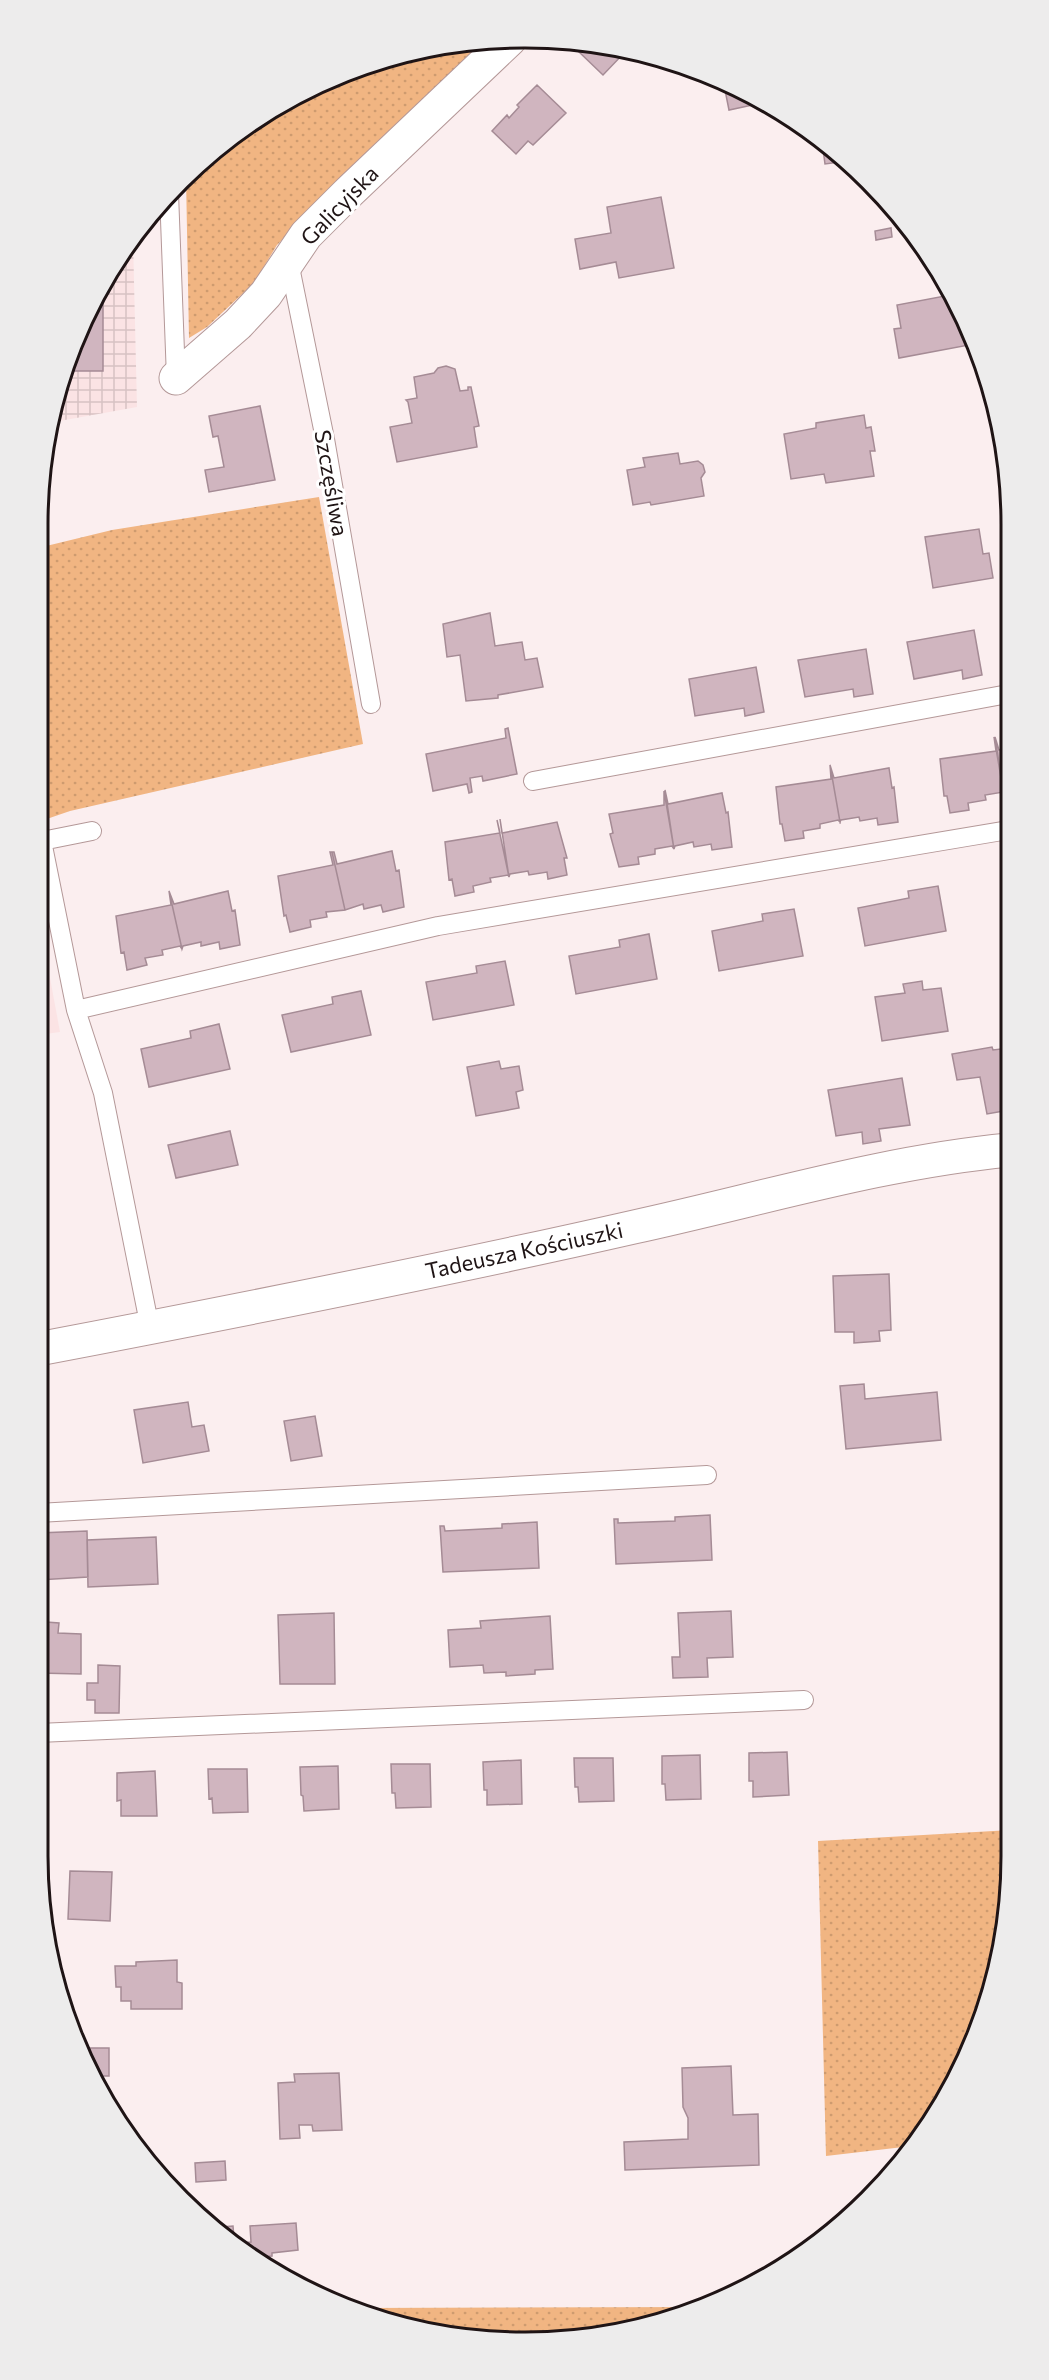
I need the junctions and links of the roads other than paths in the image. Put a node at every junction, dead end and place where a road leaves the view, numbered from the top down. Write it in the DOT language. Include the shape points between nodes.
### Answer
graph roads {
  1 [pos="500,49"];
  2 [pos="170,206"];
  3 [pos="289,262"];
  4 [pos="176,378"];
  5 [pos="1001,695"];
  6 [pos="371,704"];
  7 [pos="533,781"];
  8 [pos="92,831"];
  9 [pos="1001,831"];
  10 [pos="48,840"];
  11 [pos="48,879"];
  12 [pos="76,1010"];
  13 [pos="1001,1151"];
  14 [pos="150,1328"];
  15 [pos="48,1347"];
  16 [pos="706,1475"];
  17 [pos="48,1512"];
  18 [pos="804,1700"];
  19 [pos="48,1733"];
  1 -- 3 [label="street, Galicyjska" via="306,235"];
  2 -- 4 [label="lane"];
  3 -- 4 [label="street, Galicyjska" via="238,324"];
  3 -- 6 [label="lane, Szczęśliwa" via="325,439"];
  5 -- 7 [label="lane"];
  8 -- 10 [label="lane"];
  9 -- 12 [label="lane" via="438,926"];
  11 -- 12 [label="lane"];
  12 -- 14 [label="lane" via="103,1093"];
  13 -- 14 [label="street, Tadeusza Kościuszki" via="937,1158 632,1228"];
  14 -- 15 [label="street, Tadeusza Kościuszki"];
  16 -- 17 [label="lane"];
  18 -- 19 [label="lane"];
}
